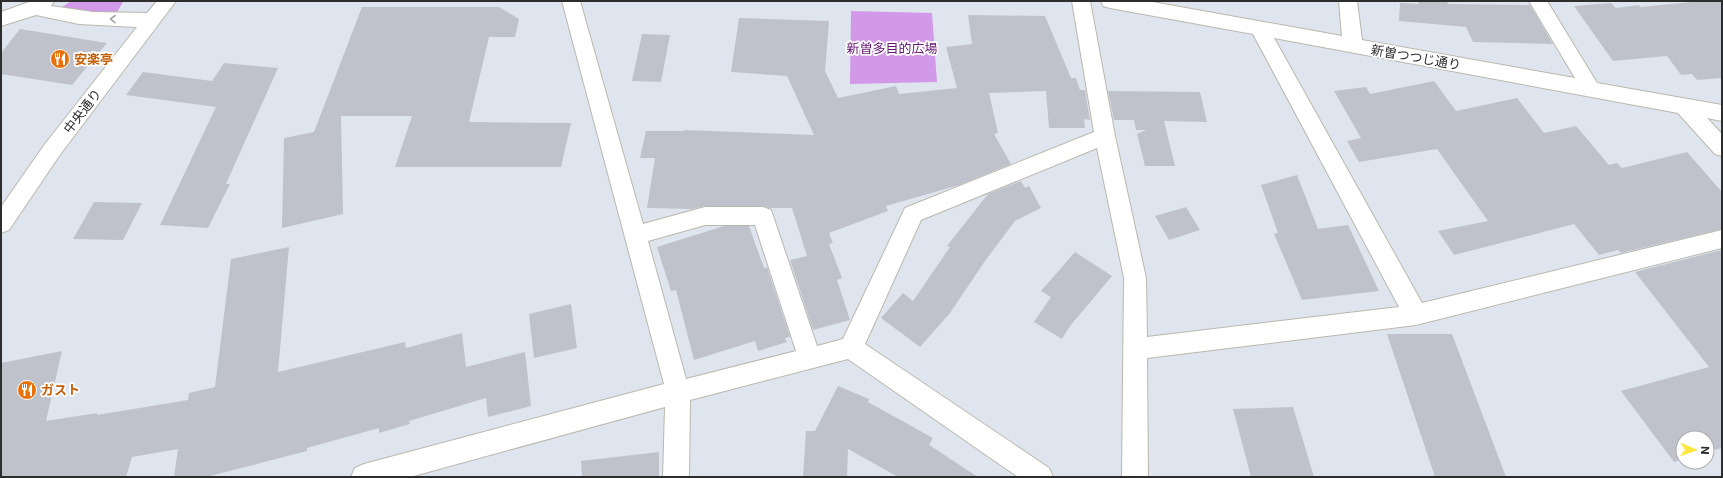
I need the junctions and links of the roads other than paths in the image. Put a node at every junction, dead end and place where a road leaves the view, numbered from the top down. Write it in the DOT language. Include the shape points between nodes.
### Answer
graph roads {
  1 [pos="167,1"];
  2 [pos="571,1"];
  3 [pos="1081,1"];
  4 [pos="1110,1"];
  5 [pos="1348,1"];
  6 [pos="1538,1"];
  7 [pos="40,4"];
  8 [pos="1,19"];
  9 [pos="152,20"];
  10 [pos="1259,28"];
  11 [pos="1353,46"];
  12 [pos="1592,89"];
  13 [pos="1684,106"];
  14 [pos="1722,113"];
  15 [pos="1105,136"];
  16 [pos="1722,148"];
  17 [pos="1,224"];
  18 [pos="635,235"];
  19 [pos="1722,239"];
  20 [pos="1416,315"];
  21 [pos="851,348"];
  22 [pos="1135,349"];
  23 [pos="810,359"];
  24 [pos="678,392"];
  25 [pos="364,477"];
  26 [pos="676,477"];
  27 [pos="1040,477"];
  28 [pos="1135,477"];
  1 -- 9 [label="street, 中央通り"];
  2 -- 18 [label="street"];
  3 -- 15 [label="street"];
  4 -- 10 [label="street, 新曽つつじ通り"];
  5 -- 11 [label="street"];
  6 -- 12 [label="street"];
  7 -- 8 [label="street"];
  9 -- 7 [label="street, one-way" via="86,18 50,12"];
  9 -- 17 [label="street, 中央通り" via="52,150"];
  10 -- 11 [label="street, 新曽つつじ通り"];
  10 -- 20 [label="street"];
  11 -- 12 [label="street, 新曽つつじ通り"];
  12 -- 13 [label="street, 新曽つつじ通り"];
  13 -- 14 [label="street, 新曽つつじ通り"];
  13 -- 16 [label="street"];
  15 -- 21 [label="street" via="913,214"];
  15 -- 22 [label="street" via="1135,278"];
  18 -- 23 [label="street" via="706,216 763,216"];
  18 -- 24 [label="street"];
  19 -- 20 [label="street"];
  20 -- 22 [label="street"];
  21 -- 23 [label="street"];
  21 -- 27 [label="street"];
  22 -- 28 [label="street"];
  23 -- 24 [label="street"];
  24 -- 25 [label="street"];
  24 -- 26 [label="street"];
}
